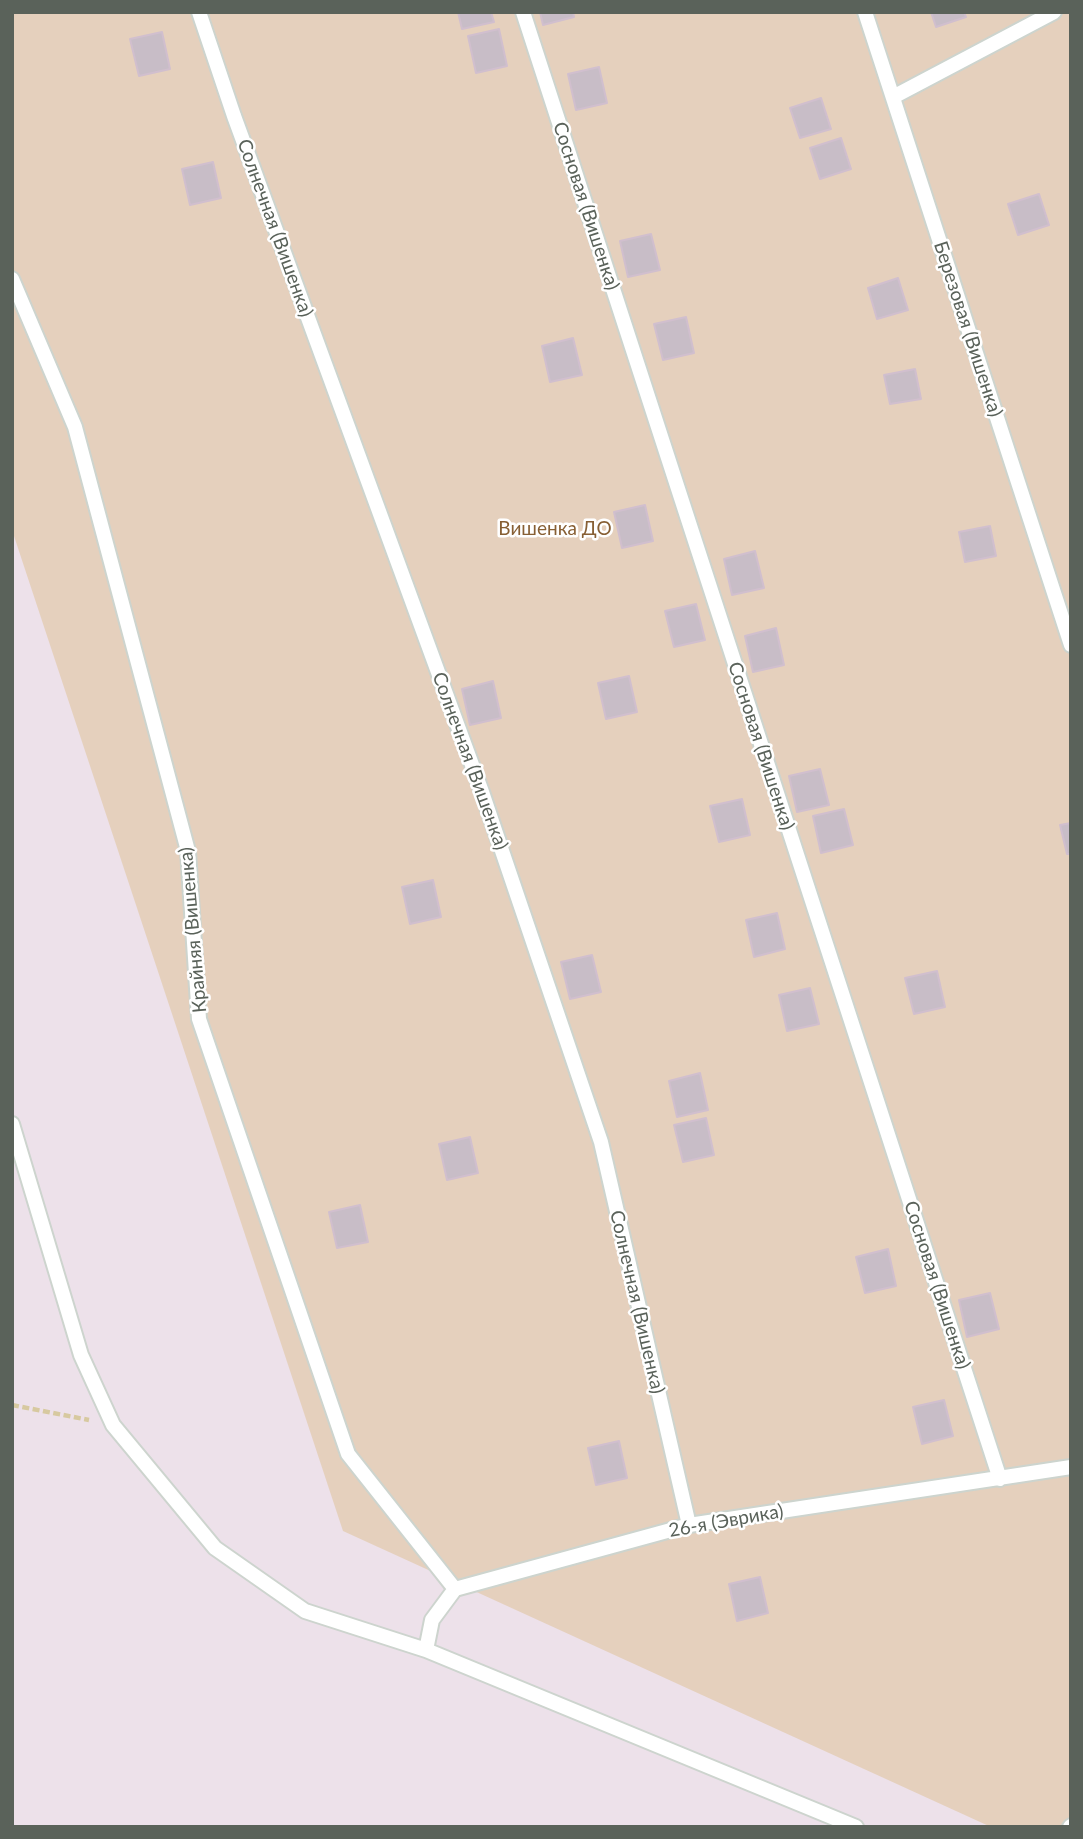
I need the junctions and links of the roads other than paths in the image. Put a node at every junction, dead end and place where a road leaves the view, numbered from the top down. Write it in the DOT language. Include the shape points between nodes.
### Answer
graph roads {
  1 [pos="199,12"];
  2 [pos="523,12"];
  3 [pos="865,12"];
  4 [pos="1054,12"];
  5 [pos="893,97"];
  6 [pos="12,279"];
  7 [pos="1071,645"];
  8 [pos="12,1124"];
  9 [pos="1071,1467"];
  10 [pos="1000,1479"];
  11 [pos="689,1525"];
  12 [pos="455,1589"];
  13 [pos="426,1650"];
  14 [pos="856,1827"];
  1 -- 11 [label="lane, Солнечная (Вишенка)" via="482,792 601,1142"];
  2 -- 10 [label="lane, Сосновая (Вишенка)"];
  3 -- 5 [label="lane, Березовая (Вишенка)"];
  4 -- 5 [label="lane"];
  5 -- 7 [label="lane, Березовая (Вишенка)"];
  6 -- 12 [label="lane, Крайняя (Вишенка)" via="75,427 188,851 199,1019 348,1454"];
  8 -- 13 [label="lane" via="81,1355 113,1425 215,1548 304,1611"];
  9 -- 10 [label="lane, 26-я (Эврика)"];
  10 -- 11 [label="lane, 26-я (Эврика)"];
  11 -- 12 [label="lane, 26-я (Эврика)"];
  12 -- 13 [label="lane" via="432,1620"];
  13 -- 14 [label="lane"];
}
